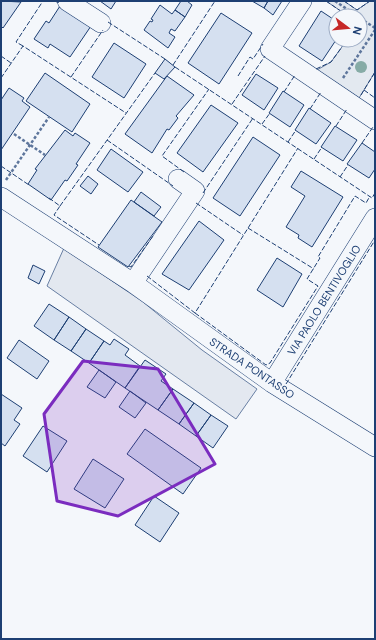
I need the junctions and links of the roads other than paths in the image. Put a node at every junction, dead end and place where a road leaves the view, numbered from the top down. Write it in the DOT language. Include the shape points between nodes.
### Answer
graph roads {
  1 [pos="67,1"];
  2 [pos="302,1"];
  3 [pos="101,23"];
  4 [pos="375,120"];
  5 [pos="178,179"];
  6 [pos="3,190"];
  7 [pos="375,218"];
  8 [pos="133,283"];
  9 [pos="272,383"];
  10 [pos="375,447"];
  1 -- 3 [label="street"];
  2 -- 4 [label="street" via="270,49"];
  5 -- 8 [label="street" via="195,191"];
  6 -- 8 [label="street, STRADA PONTASSO"];
  7 -- 9 [label="street, VIA PAOLO BENTIVOGLIO"];
  8 -- 9 [label="street, STRADA PONTASSO"];
  9 -- 10 [label="street, STRADA PONTASSO"];
}
